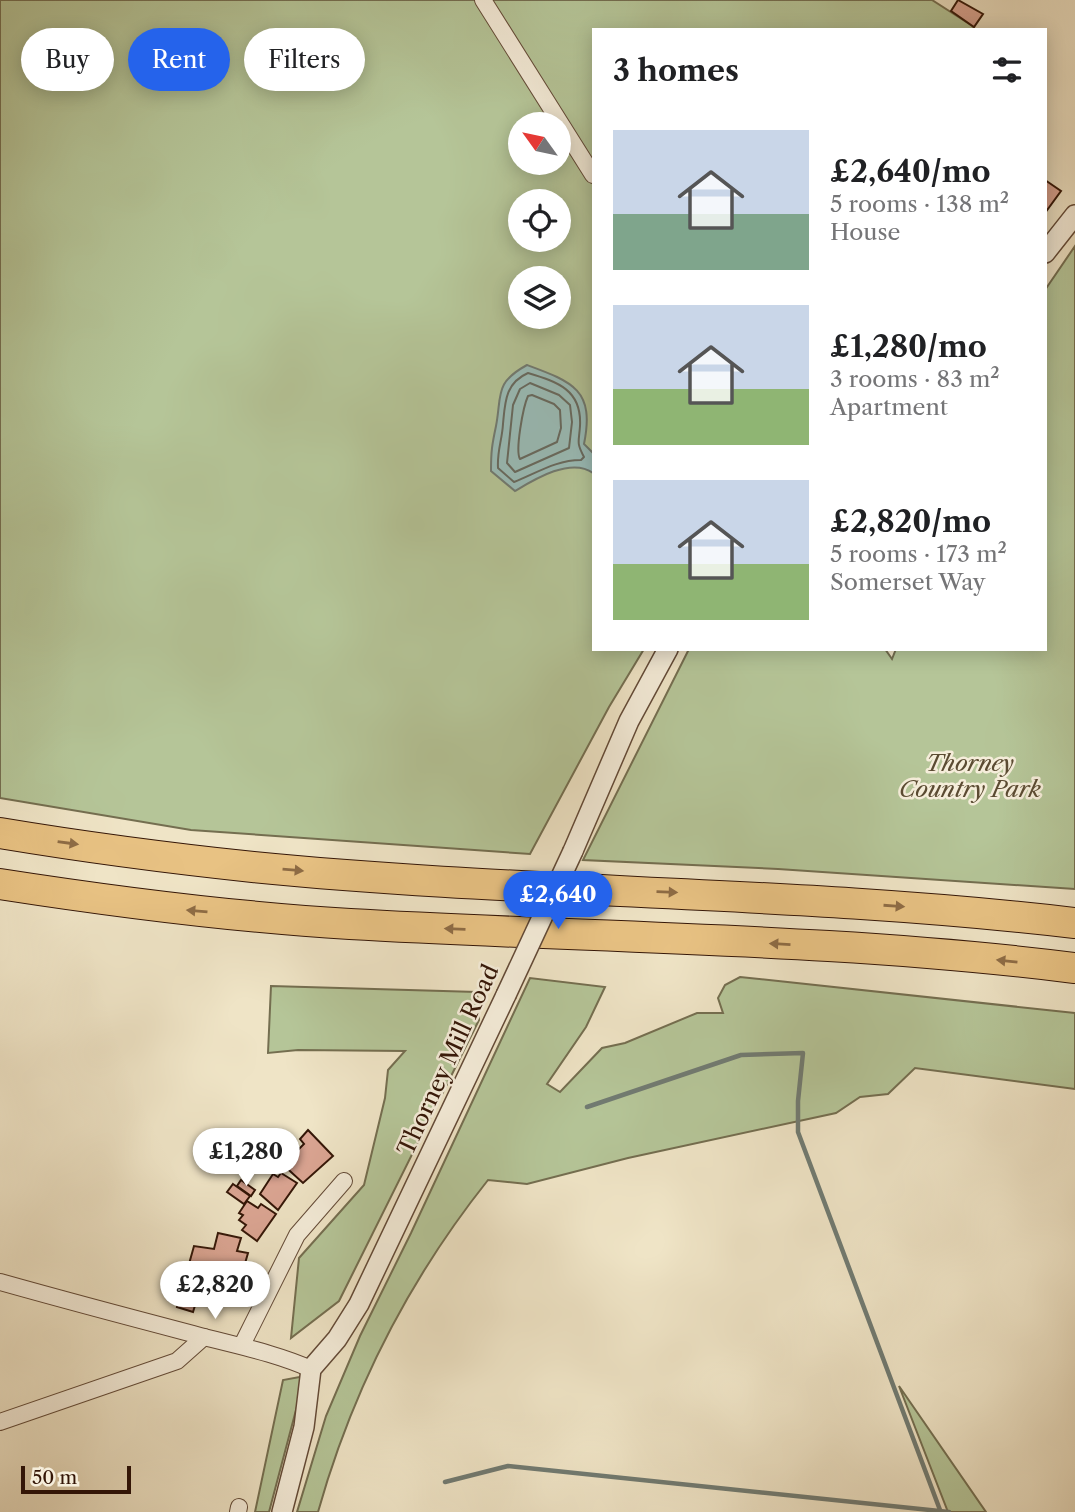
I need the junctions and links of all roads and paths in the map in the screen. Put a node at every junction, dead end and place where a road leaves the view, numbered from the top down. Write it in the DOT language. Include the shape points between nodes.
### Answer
graph roads {
  1 [pos="483,0"];
  2 [pos="592,173"];
  3 [pos="1075,215"];
  4 [pos="1047,250"];
  5 [pos="667,651"];
  6 [pos="0,833"];
  7 [pos="0,884"];
  8 [pos="1075,923"];
  9 [pos="1075,968"];
  10 [pos="344,1181"];
  11 [pos="0,1282"];
  12 [pos="204,1337"];
  13 [pos="242,1345"];
  14 [pos="311,1369"];
  15 [pos="0,1422"];
  16 [pos="282,1512"];
  1 -- 2 [label="street"];
  3 -- 4 [label="street"];
  5 -- 14 [label="street, Thorney Mill Road, bridge" via="629,721 573,851 359,1304"];
  6 -- 8 [label="highway, one-way" via="254,867 943,909"];
  9 -- 7 [label="highway, one-way" via="847,948 320,922 170,908"];
  10 -- 13 [label="street" via="297,1235"];
  11 -- 12 [label="street"];
  12 -- 13 [label="street"];
  12 -- 15 [label="street" via="177,1361"];
  13 -- 14 [label="street"];
  14 -- 16 [label="street" via="304,1427"];
}
